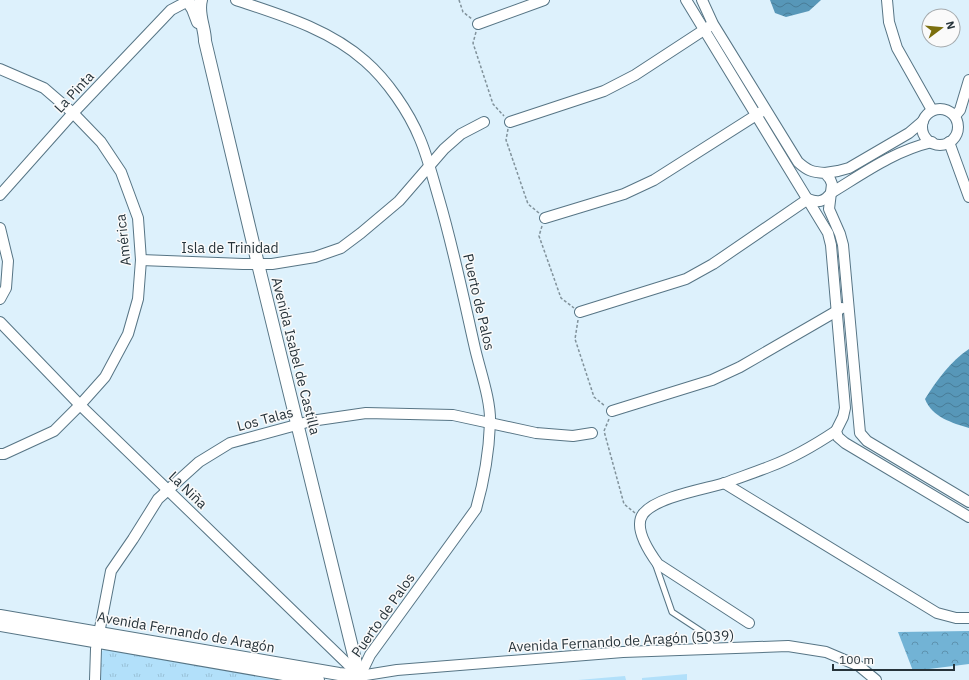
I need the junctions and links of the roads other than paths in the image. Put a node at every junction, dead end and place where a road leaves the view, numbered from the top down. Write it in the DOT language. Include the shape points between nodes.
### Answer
graph roads {
  1 [pos="175,0"];
  2 [pos="193,0"];
  3 [pos="236,0"];
  4 [pos="544,0"];
  5 [pos="686,0"];
  6 [pos="702,0"];
  7 [pos="887,0"];
  8 [pos="171,10"];
  9 [pos="478,24"];
  10 [pos="713,24"];
  11 [pos="704,30"];
  12 [pos="0,69"];
  13 [pos="969,80"];
  14 [pos="765,109"];
  15 [pos="932,110"];
  16 [pos="73,113"];
  17 [pos="756,116"];
  18 [pos="955,116"];
  19 [pos="484,122"];
  20 [pos="510,122"];
  21 [pos="923,122"];
  22 [pos="932,142"];
  23 [pos="949,142"];
  24 [pos="429,165"];
  25 [pos="809,171"];
  26 [pos="825,173"];
  27 [pos="799,185"];
  28 [pos="831,193"];
  29 [pos="0,195"];
  30 [pos="969,197"];
  31 [pos="808,199"];
  32 [pos="545,218"];
  33 [pos="0,228"];
  34 [pos="141,260"];
  35 [pos="258,264"];
  36 [pos="0,299"];
  37 [pos="848,306"];
  38 [pos="837,311"];
  39 [pos="580,312"];
  40 [pos="0,322"];
  41 [pos="80,405"];
  42 [pos="612,411"];
  43 [pos="842,420"];
  44 [pos="490,422"];
  45 [pos="297,424"];
  46 [pos="859,428"];
  47 [pos="836,431"];
  48 [pos="592,433"];
  49 [pos="845,443"];
  50 [pos="0,454"];
  51 [pos="724,483"];
  52 [pos="168,490"];
  53 [pos="969,502"];
  54 [pos="969,517"];
  55 [pos="653,557"];
  56 [pos="0,616"];
  57 [pos="969,618"];
  58 [pos="749,623"];
  59 [pos="0,625"];
  60 [pos="98,637"];
  61 [pos="713,649"];
  62 [pos="358,679"];
  63 [pos="95,680"];
  64 [pos="318,680"];
  65 [pos="876,680"];
  1 -- 8 [label="street, La Pinta"];
  2 -- 8 [label="street, La Pinta"];
  2 -- 35 [label="street, Avenida Isabel de Castilla" via="193,9 205,41"];
  3 -- 24 [label="street, Puerto de Palos" via="304,24 344,45 365,61 382,78 404,109 420,139"];
  4 -- 9 [label="street"];
  5 -- 11 [label="street"];
  6 -- 10 [label="street"];
  7 -- 15 [label="street" via="888,22 897,48"];
  8 -- 16 [label="street, La Pinta"];
  10 -- 11 [label="street"];
  10 -- 14 [label="street"];
  11 -- 17 [label="street"];
  11 -- 20 [label="street" via="635,75 604,91"];
  12 -- 16 [label="street, América" via="44,88"];
  13 -- 18 [label="street" via="960,110"];
  14 -- 17 [label="street"];
  14 -- 25 [label="street" via="798,162"];
  15 -- 18 [label="street" via="942,109 952,112"];
  15 -- 21 [label="street"];
  16 -- 29 [label="street, La Pinta"];
  16 -- 34 [label="street, América" via="102,142 121,172 138,218"];
  17 -- 27 [label="street"];
  17 -- 32 [label="street" via="654,180 624,194"];
  18 -- 23 [label="street" via="958,122 957,134"];
  19 -- 24 [label="street, Isla de Trinidad" via="460,134"];
  21 -- 22 [label="street" via="924,134"];
  21 -- 26 [label="street" via="849,168"];
  22 -- 23 [label="street"];
  22 -- 28 [label="street" via="896,154"];
  23 -- 30 [label="street"];
  24 -- 35 [label="street, Isla de Trinidad" via="399,201 341,248 315,257"];
  24 -- 44 [label="street, Puerto de Palos" via="456,261"];
  25 -- 26 [label="street"];
  25 -- 27 [label="street" via="799,178"];
  26 -- 28 [label="street" via="832,184"];
  27 -- 31 [label="street"];
  28 -- 31 [label="street" via="822,201"];
  28 -- 37 [label="street" via="829,210 843,245"];
  31 -- 38 [label="street" via="828,233"];
  31 -- 39 [label="street" via="713,264 686,279"];
  33 -- 36 [label="street" via="8,261 6,288"];
  34 -- 35 [label="street, Isla de Trinidad"];
  34 -- 41 [label="street, América" via="138,299 128,334 105,377"];
  35 -- 45 [label="street, Avenida Isabel de Castilla"];
  37 -- 38 [label="street"];
  37 -- 46 [label="street"];
  38 -- 42 [label="street" via="740,367 712,380"];
  38 -- 43 [label="street" via="845,408"];
  40 -- 41 [label="street, La Niña"];
  41 -- 50 [label="street, América" via="54,431"];
  41 -- 52 [label="street, La Niña"];
  43 -- 46 [label="street" via="854,419"];
  43 -- 47 [label="street"];
  44 -- 45 [label="street, Los Talas" via="453,415 366,413"];
  44 -- 48 [label="street, Los Talas" via="536,433 573,436"];
  44 -- 62 [label="street, Puerto de Palos" via="484,480 476,509 370,655"];
  45 -- 52 [label="street, Los Talas" via="230,443 199,462"];
  45 -- 62 [label="street, Avenida Isabel de Castilla"];
  46 -- 49 [label="street" via="857,439"];
  46 -- 53 [label="street" via="867,441"];
  47 -- 49 [label="street" via="838,438"];
  47 -- 51 [label="street" via="807,450"];
  49 -- 54 [label="street"];
  51 -- 55 [label="street" via="669,499 653,506 642,515 640,528"];
  51 -- 57 [label="street" via="937,612 956,618"];
  52 -- 60 [label="street, Los Talas" via="158,499 111,572"];
  52 -- 62 [label="street, La Niña"];
  55 -- 58 [label="street" via="658,564"];
  55 -- 61 [label="lane" via="672,612 708,635"];
  56 -- 60 [label="street, Avenida Fernando de Aragón"];
  59 -- 60 [label="street, Avenida Fernando de Aragón"];
  60 -- 62 [label="street, Avenida Fernando de Aragón"];
  60 -- 63 [label="street, Los Talas"];
  60 -- 64 [label="street, Avenida Fernando de Aragón"];
  61 -- 62 [label="street, Avenida Fernando de Aragón (5039)" via="623,652 397,670"];
  61 -- 65 [label="street, Avenida Fernando de Aragón (5039)" via="788,646 826,652 859,666"];
}
